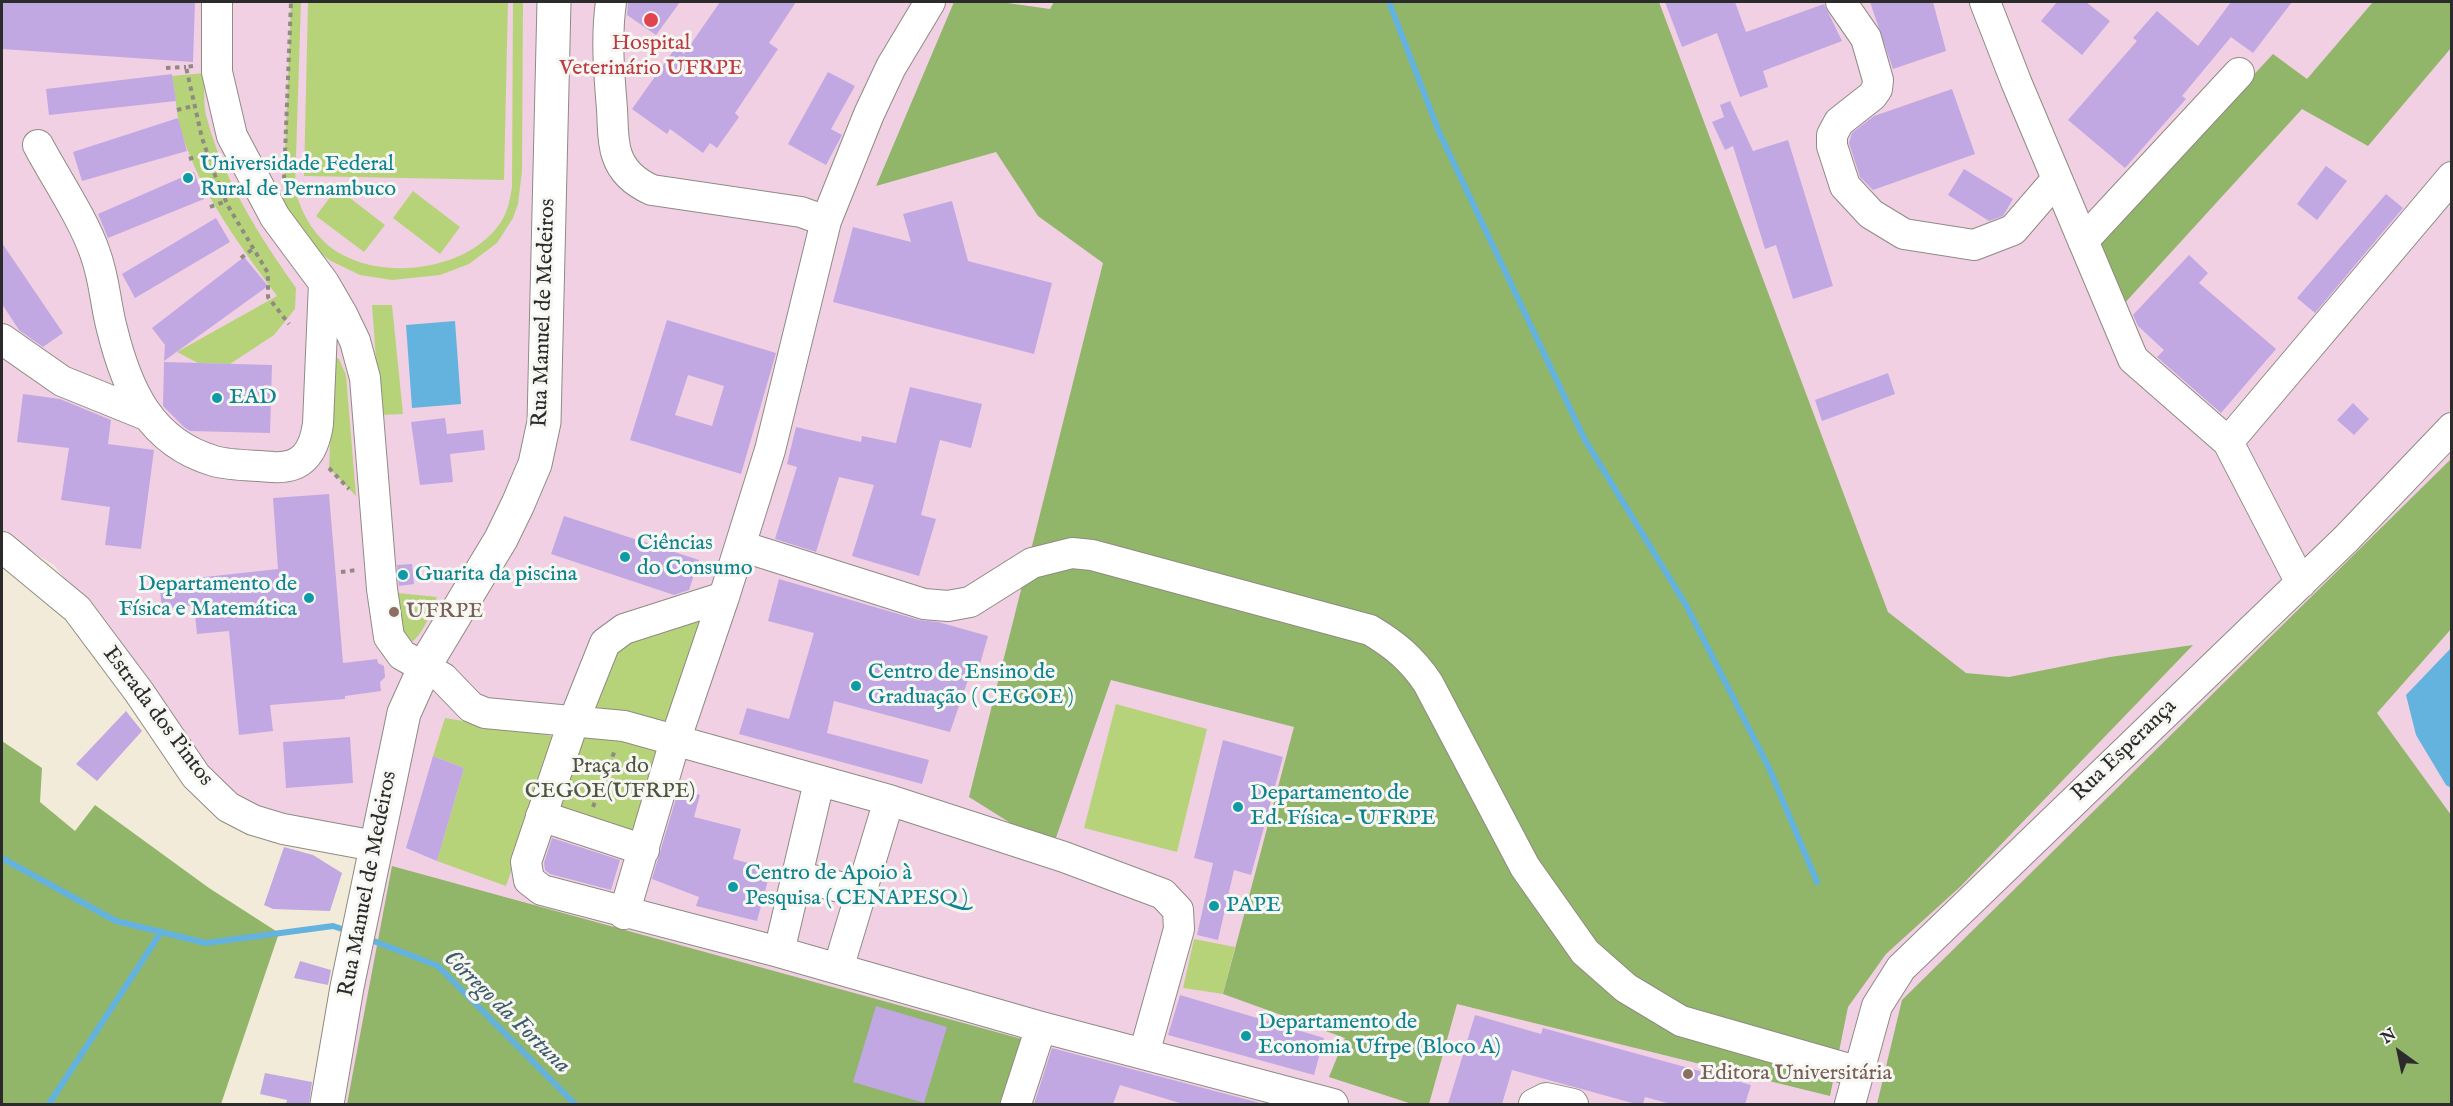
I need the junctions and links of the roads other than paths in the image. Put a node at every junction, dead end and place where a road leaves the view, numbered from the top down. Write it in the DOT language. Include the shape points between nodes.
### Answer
graph roads {
  1 [pos="207,2"];
  2 [pos="217,2"];
  3 [pos="554,2"];
  4 [pos="611,2"];
  5 [pos="930,2"];
  6 [pos="1841,2"];
  7 [pos="1985,2"];
  8 [pos="217,72"];
  9 [pos="2239,73"];
  10 [pos="38,145"];
  11 [pos="2451,177"];
  12 [pos="2057,178"];
  13 [pos="826,221"];
  14 [pos="2083,241"];
  15 [pos="324,283"];
  16 [pos="2,339"];
  17 [pos="146,415"];
  18 [pos="2451,428"];
  19 [pos="2228,442"];
  20 [pos="741,546"];
  21 [pos="2,547"];
  22 [pos="2301,584"];
  23 [pos="724,597"];
  24 [pos="424,668"];
  25 [pos="573,723"];
  26 [pos="675,741"];
  27 [pos="819,782"];
  28 [pos="889,800"];
  29 [pos="541,816"];
  30 [pos="375,846"];
  31 [pos="644,850"];
  32 [pos="797,876"];
  33 [pos="863,893"];
  34 [pos="624,914"];
  35 [pos="779,952"];
  36 [pos="838,969"];
  37 [pos="1041,1027"];
  38 [pos="1144,1054"];
  39 [pos="1859,1072"];
  40 [pos="327,1104"];
  41 [pos="1016,1104"];
  42 [pos="1333,1104"];
  43 [pos="1534,1104"];
  44 [pos="1573,1104"];
  45 [pos="1850,1104"];
  1 -- 8 [label="street" via="204,46"];
  2 -- 8 [label="street"];
  3 -- 24 [label="main road, Rua Manuel de Medeiros" via="544,422 535,464 501,539"];
  4 -- 13 [label="street" via="608,54 614,139 617,155 631,177 652,190 801,212"];
  5 -- 13 [label="street" via="883,86"];
  6 -- 12 [label="street" via="1866,38 1878,80 1872,96 1839,122 1832,135 1832,146 1845,186 1871,214 1904,234 1974,245 2013,230"];
  7 -- 12 [label="street"];
  8 -- 15 [label="street" via="232,136 251,174 275,217"];
  9 -- 14 [label="street"];
  10 -- 17 [label="street" via="94,250 106,286 111,327 120,357"];
  11 -- 19 [label="street"];
  12 -- 14 [label="street"];
  13 -- 20 [label="street" via="770,450"];
  14 -- 19 [label="street" via="2133,359"];
  15 -- 17 [label="street" via="318,424 315,443 298,464 284,468 216,462 184,450 165,437"];
  15 -- 24 [label="street" via="355,341 365,378 389,637 402,655"];
  16 -- 17 [label="street" via="62,381"];
  18 -- 22 [label="street, Rua Esperança"];
  19 -- 22 [label="street"];
  20 -- 23 [label="street"];
  20 -- 39 [label="street" via="924,604 948,606 970,602 1032,563 1072,553 1092,555 1370,630 1412,660 1423,675 1525,867 1585,952 1626,988 1681,1021"];
  21 -- 30 [label="street, Estrada dos Pintos" via="77,609 196,776 228,807 283,830"];
  22 -- 39 [label="street, Rua Esperança" via="1901,968 1877,1006"];
  23 -- 25 [label="street" via="624,629 612,637 601,650"];
  23 -- 26 [label="street"];
  24 -- 25 [label="street" via="443,678 471,707 485,713"];
  24 -- 30 [label="main road, Rua Manuel de Medeiros" via="404,713"];
  25 -- 26 [label="street" via="624,726"];
  25 -- 29 [label="street"];
  26 -- 27 [label="street"];
  26 -- 31 [label="street"];
  27 -- 28 [label="street"];
  27 -- 32 [label="street"];
  28 -- 33 [label="street"];
  28 -- 38 [label="street" via="1064,857 1163,894 1172,901 1180,919 1179,929"];
  29 -- 31 [label="street"];
  29 -- 34 [label="street" via="526,862 529,880 542,890"];
  30 -- 40 [label="main road, Rua Manuel de Medeiros"];
  31 -- 34 [label="street"];
  32 -- 33 [label="street"];
  32 -- 35 [label="street"];
  33 -- 36 [label="street"];
  34 -- 35 [label="street"];
  35 -- 36 [label="street"];
  36 -- 37 [label="street"];
  37 -- 38 [label="street"];
  37 -- 41 [label="street"];
  38 -- 42 [label="street"];
  39 -- 45 [label="street, Rua Esperança"];
  43 -- 44 [label="street" via="1546,1098"];
}
